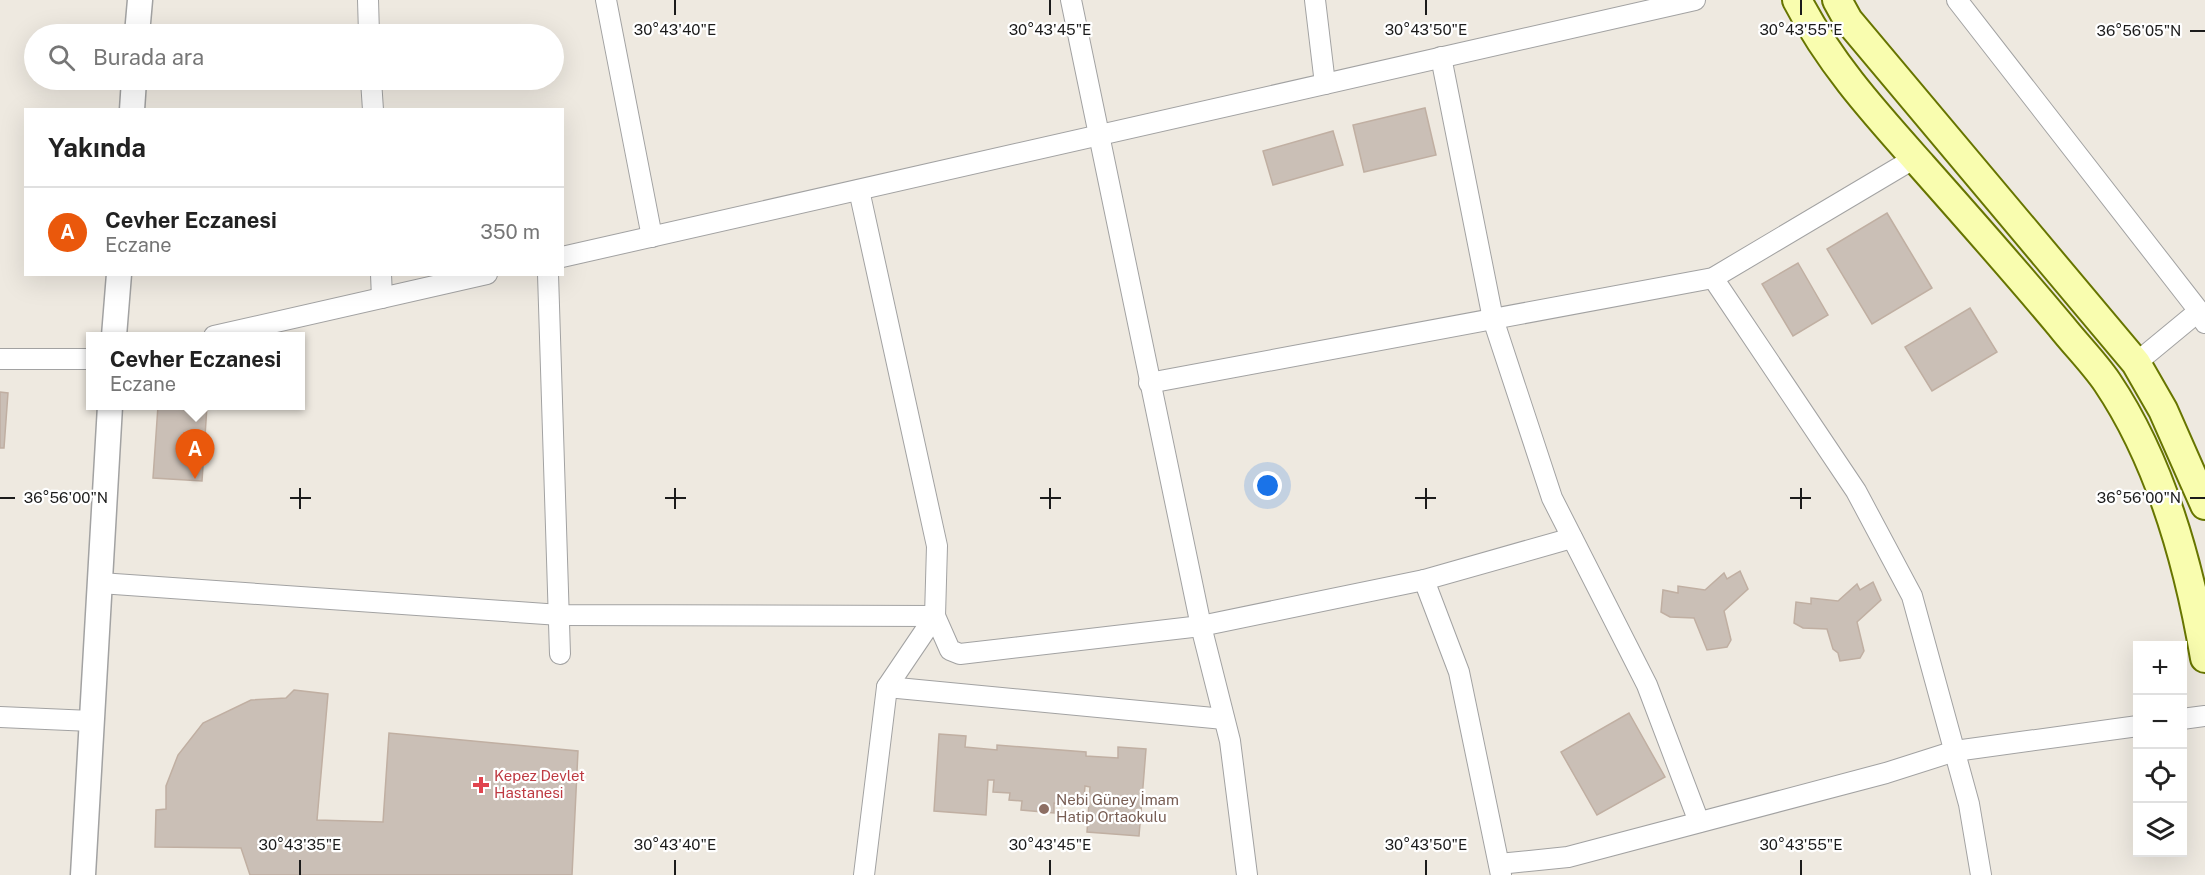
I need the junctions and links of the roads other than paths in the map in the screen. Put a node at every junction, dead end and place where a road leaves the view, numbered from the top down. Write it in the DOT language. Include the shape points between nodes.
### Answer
graph roads {
  1 [pos="140,0"];
  2 [pos="368,0"];
  3 [pos="606,0"];
  4 [pos="1071,0"];
  5 [pos="1315,0"];
  6 [pos="1695,0"];
  7 [pos="1797,0"];
  8 [pos="1838,0"];
  9 [pos="1957,0"];
  10 [pos="138,24"];
  11 [pos="369,24"];
  12 [pos="1441,57"];
  13 [pos="1325,84"];
  14 [pos="133,90"];
  15 [pos="372,90"];
  16 [pos="132,108"];
  17 [pos="373,108"];
  18 [pos="1097,136"];
  19 [pos="1915,158"];
  20 [pos="859,190"];
  21 [pos="652,237"];
  22 [pos="564,257"];
  23 [pos="119,276"];
  24 [pos="381,276"];
  25 [pos="478,276"];
  26 [pos="548,276"];
  27 [pos="1713,278"];
  28 [pos="382,298"];
  29 [pos="2202,317"];
  30 [pos="1493,319"];
  31 [pos="114,332"];
  32 [pos="232,332"];
  33 [pos="0,359"];
  34 [pos="86,359"];
  35 [pos="2136,363"];
  36 [pos="1149,382"];
  37 [pos="110,410"];
  38 [pos="2205,505"];
  39 [pos="1572,538"];
  40 [pos="1424,580"];
  41 [pos="100,583"];
  42 [pos="560,615"];
  43 [pos="935,616"];
  44 [pos="1201,626"];
  45 [pos="560,654"];
  46 [pos="2205,658"];
  47 [pos="887,687"];
  48 [pos="2205,716"];
  49 [pos="0,717"];
  50 [pos="2187,718"];
  51 [pos="1224,719"];
  52 [pos="91,721"];
  53 [pos="2133,727"];
  54 [pos="1955,751"];
  55 [pos="1699,822"];
  56 [pos="1570,866"];
  57 [pos="1500,870"];
  58 [pos="83,875"];
  59 [pos="864,875"];
  60 [pos="1247,875"];
  61 [pos="1981,875"];
  1 -- 10 [label="street"];
  2 -- 11 [label="street"];
  3 -- 21 [label="street"];
  4 -- 18 [label="street"];
  5 -- 13 [label="street"];
  6 -- 12 [label="street"];
  7 -- 19 [label="main road" via="1817,39 1862,99"];
  8 -- 35 [label="main road" via="1848,20"];
  9 -- 29 [label="street"];
  12 -- 13 [label="street"];
  12 -- 30 [label="street"];
  13 -- 18 [label="street"];
  14 -- 16 [label="street"];
  15 -- 17 [label="street"];
  18 -- 20 [label="street"];
  18 -- 36 [label="street"];
  19 -- 27 [label="street"];
  19 -- 46 [label="main road" via="2107,381 2134,428 2173,527 2196,604"];
  20 -- 21 [label="street"];
  20 -- 43 [label="street" via="937,546"];
  21 -- 22 [label="street"];
  23 -- 31 [label="street"];
  24 -- 28 [label="street"];
  25 -- 28 [label="street"];
  26 -- 42 [label="street"];
  27 -- 30 [label="street"];
  27 -- 54 [label="street" via="1856,491 1912,597"];
  28 -- 32 [label="street"];
  29 -- 35 [label="street"];
  30 -- 36 [label="street"];
  30 -- 39 [label="street" via="1552,498"];
  33 -- 34 [label="street"];
  35 -- 38 [label="main road" via="2163,410"];
  36 -- 44 [label="street"];
  37 -- 41 [label="street"];
  39 -- 40 [label="street"];
  39 -- 55 [label="street" via="1647,685"];
  40 -- 44 [label="street"];
  40 -- 57 [label="street" via="1459,672"];
  41 -- 42 [label="street"];
  41 -- 52 [label="street"];
  42 -- 43 [label="street"];
  42 -- 45 [label="street"];
  43 -- 44 [label="street" via="950,650 960,654"];
  43 -- 47 [label="street"];
  44 -- 51 [label="street"];
  47 -- 51 [label="street"];
  47 -- 59 [label="street"];
  48 -- 50 [label="street"];
  49 -- 52 [label="street"];
  51 -- 60 [label="street"];
  52 -- 58 [label="street"];
  53 -- 54 [label="street"];
  54 -- 55 [label="street"];
  54 -- 61 [label="street"];
  55 -- 56 [label="street"];
  56 -- 57 [label="street"];
}
